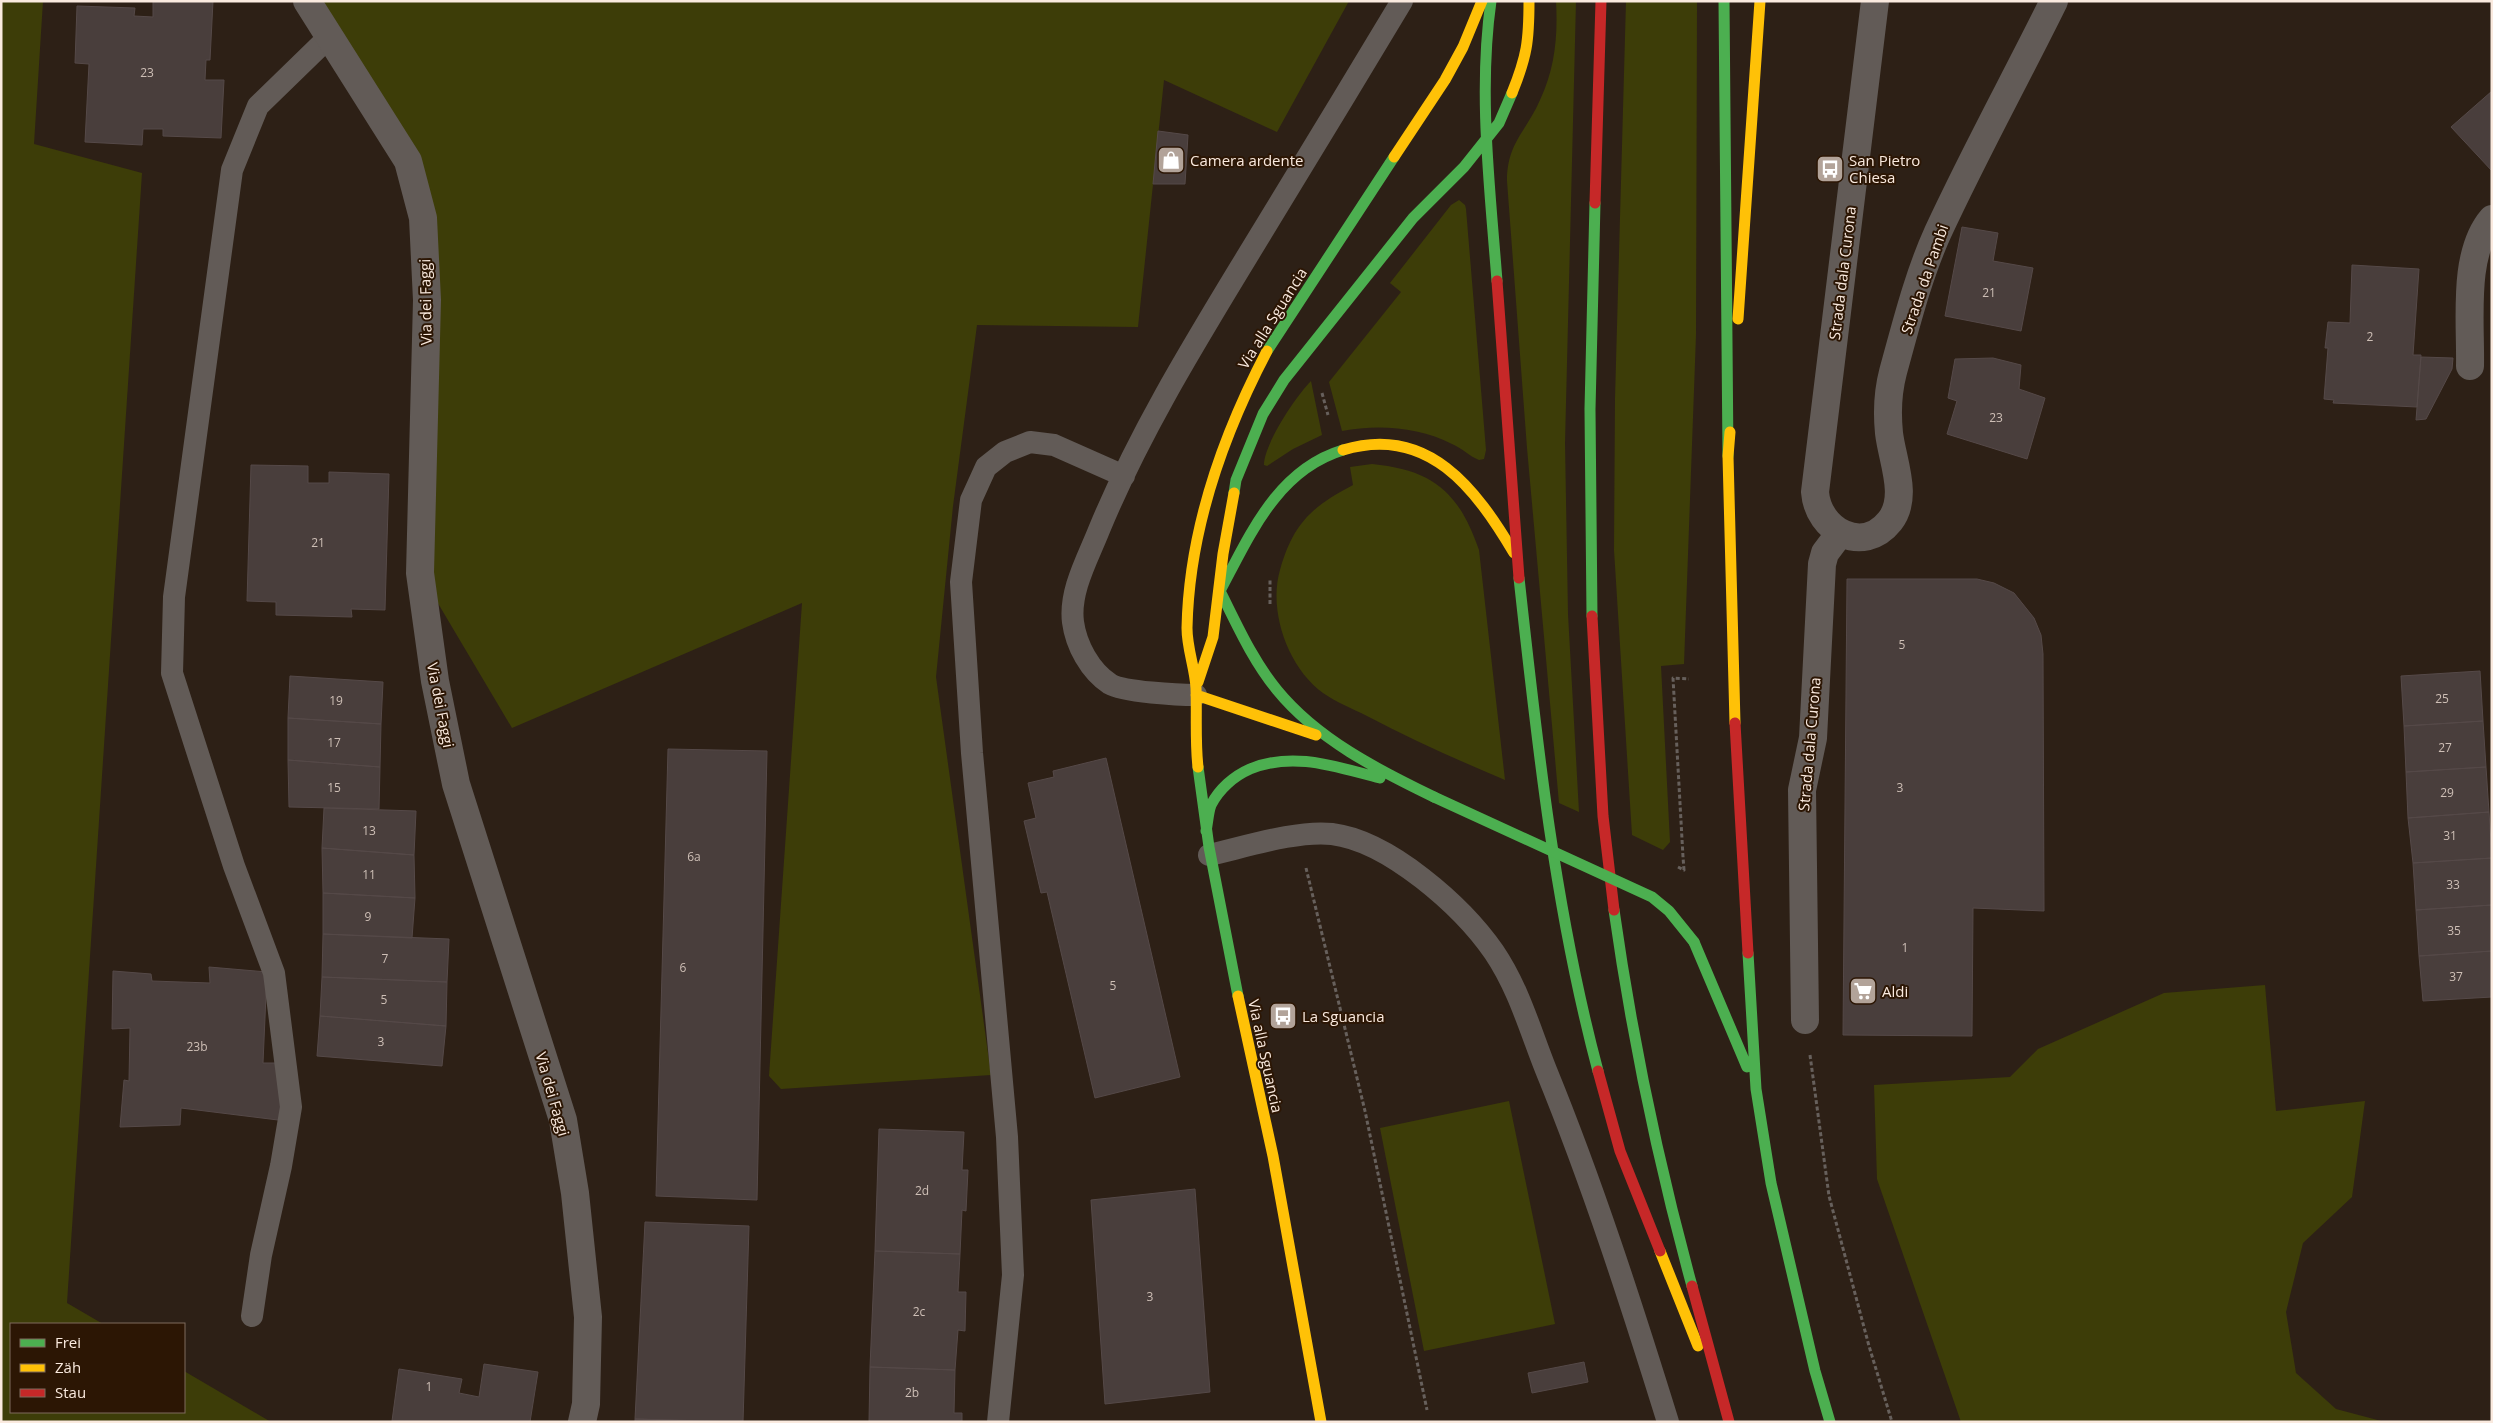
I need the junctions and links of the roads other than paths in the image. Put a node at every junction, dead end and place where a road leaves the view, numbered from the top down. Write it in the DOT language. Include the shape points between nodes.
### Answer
graph roads {
  1 [pos="307,1"];
  2 [pos="1402,1"];
  3 [pos="1482,1"];
  4 [pos="1492,1"];
  5 [pos="1529,1"];
  6 [pos="1601,1"];
  7 [pos="1724,1"];
  8 [pos="1760,1"];
  9 [pos="1875,1"];
  10 [pos="2054,1"];
  11 [pos="330,36"];
  12 [pos="1487,140"];
  13 [pos="2492,218"];
  14 [pos="2470,366"];
  15 [pos="1728,456"];
  16 [pos="1124,476"];
  17 [pos="1840,533"];
  18 [pos="1516,556"];
  19 [pos="1220,591"];
  20 [pos="1196,690"];
  21 [pos="1336,742"];
  22 [pos="1408,785"];
  23 [pos="1206,831"];
  24 [pos="1209,855"];
  25 [pos="1805,1020"];
  26 [pos="1756,1089"];
  27 [pos="252,1316"];
  28 [pos="582,1422"];
  29 [pos="998,1422"];
  30 [pos="1321,1422"];
  31 [pos="1668,1422"];
  32 [pos="1729,1422"];
  33 [pos="1830,1422"];
  1 -- 11 [label="street, Via dei Faggi"];
  2 -- 16 [label="lane" via="1158,405"];
  3 -- 20 [label="main road, Via alla Sguancia" via="1445,80 1267,350 1246,388 1215,470 1197,548 1187,632"];
  4 -- 12 [label="main road" via="1485,44"];
  5 -- 12 [label="main road" via="1525,61 1508,107"];
  6 -- 32 [label="main road" via="1589,459 1594,692 1603,818 1635,1046 1687,1276"];
  7 -- 15 [label="main road"];
  8 -- 15 [label="main road"];
  9 -- 17 [label="street, Strada dala Curona" via="1815,492 1824,519"];
  10 -- 17 [label="street, Strada da Pambi" via="1938,233 1917,289 1892,375 1890,393 1889,434 1899,504 1890,522 1871,535 1851,537"];
  11 -- 27 [label="lane" via="258,106 232,170 174,597 172,673 234,866 274,973 291,1107"];
  11 -- 28 [label="street, Via dei Faggi" via="408,161 423,218 427,300 420,573 434,680 456,784 563,1120 575,1193 588,1317 586,1404"];
  12 -- 18 [label="main road"];
  12 -- 19 [label="main road" via="1414,218 1308,347 1271,400 1236,480"];
  13 -- 14 [label="street" via="2484,227 2472,262"];
  15 -- 26 [label="main road" via="1732,697"];
  16 -- 20 [label="lane" via="1090,553 1074,601 1073,622 1078,640 1097,672 1112,685 1169,695"];
  16 -- 29 [label="lane" via="1054,445 1030,442 1005,452 986,467 971,500 961,582 972,753 1007,1137 1012,1275"];
  17 -- 25 [label="street, Strada dala Curona" via="1825,553 1822,564 1813,738 1802,790"];
  18 -- 19 [label="main road" via="1493,517 1452,471 1413,450 1365,444 1337,451 1294,476 1277,494"];
  18 -- 32 [label="main road" via="1541,767 1559,889 1584,1018 1620,1151"];
  19 -- 20 [label="main road" via="1213,637"];
  19 -- 21 [label="main road" via="1242,637 1277,692 1295,711"];
  20 -- 21 [label="main road"];
  20 -- 23 [label="main road, Via alla Sguancia" via="1196,751"];
  21 -- 22 [label="main road"];
  22 -- 23 [label="main road" via="1299,758 1262,763 1225,787 1212,803"];
  22 -- 26 [label="main road, bridge" via="1652,898 1669,911 1694,942"];
  23 -- 24 [label="main road, Via alla Sguancia"];
  24 -- 30 [label="main road, Via alla Sguancia" via="1268,1133"];
  24 -- 31 [label="lane" via="1309,833 1358,840 1434,888 1494,952 1519,998 1575,1141"];
  26 -- 33 [label="main road" via="1773,1192"];
}
